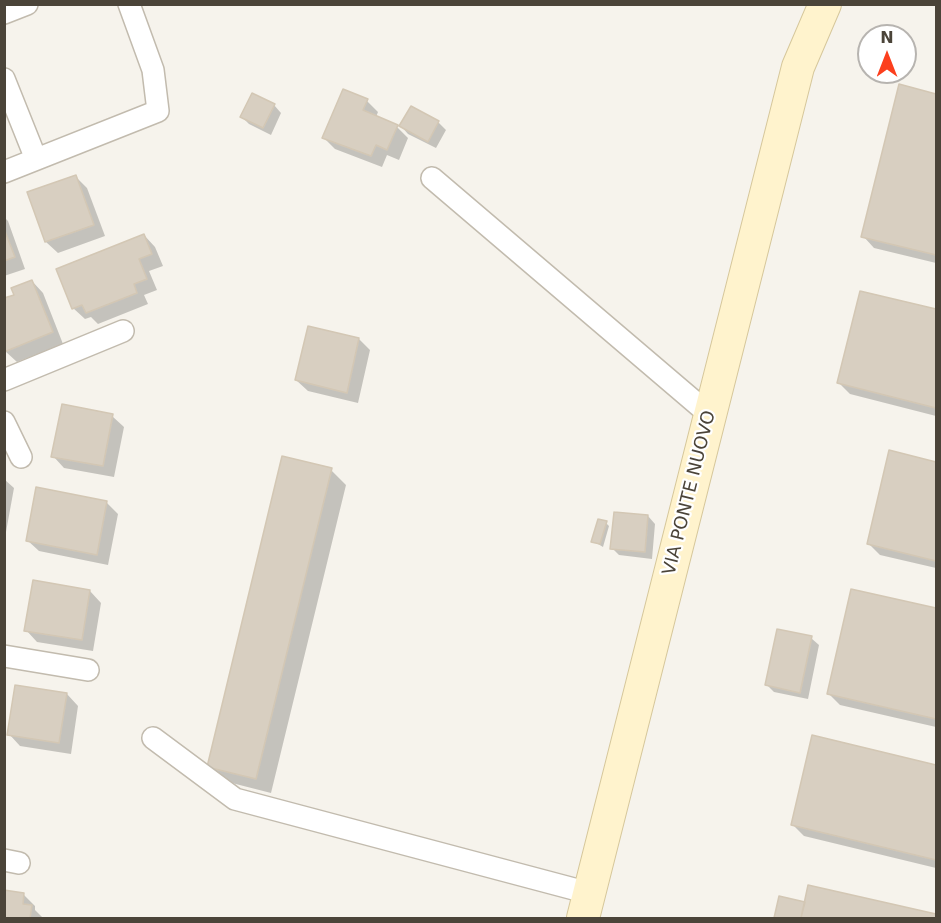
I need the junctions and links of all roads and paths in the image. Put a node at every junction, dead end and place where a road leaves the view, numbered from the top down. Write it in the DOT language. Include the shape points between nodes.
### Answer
graph roads {
  1 [pos="27,4"];
  2 [pos="129,4"];
  3 [pos="801,4"];
  4 [pos="825,4"];
  5 [pos="4,13"];
  6 [pos="798,67"];
  7 [pos="4,79"];
  8 [pos="36,159"];
  9 [pos="4,171"];
  10 [pos="432,178"];
  11 [pos="123,332"];
  12 [pos="4,380"];
  13 [pos="710,415"];
  14 [pos="4,422"];
  15 [pos="21,457"];
  16 [pos="4,656"];
  17 [pos="87,670"];
  18 [pos="153,738"];
  19 [pos="586,906"];
  1 -- 5 [label="street"];
  2 -- 8 [label="street" via="153,70 158,111"];
  3 -- 6 [label="street, VIA PONTE NUOVO"];
  4 -- 6 [label="street, VIA PONTE NUOVO"];
  6 -- 13 [label="street, VIA PONTE NUOVO"];
  7 -- 8 [label="street"];
  8 -- 9 [label="street"];
  10 -- 13 [label="street"];
  11 -- 12 [label="street"];
  13 -- 19 [label="street, VIA PONTE NUOVO"];
  14 -- 15 [label="street"];
  16 -- 17 [label="street"];
  18 -- 19 [label="street" via="235,799"];
}
